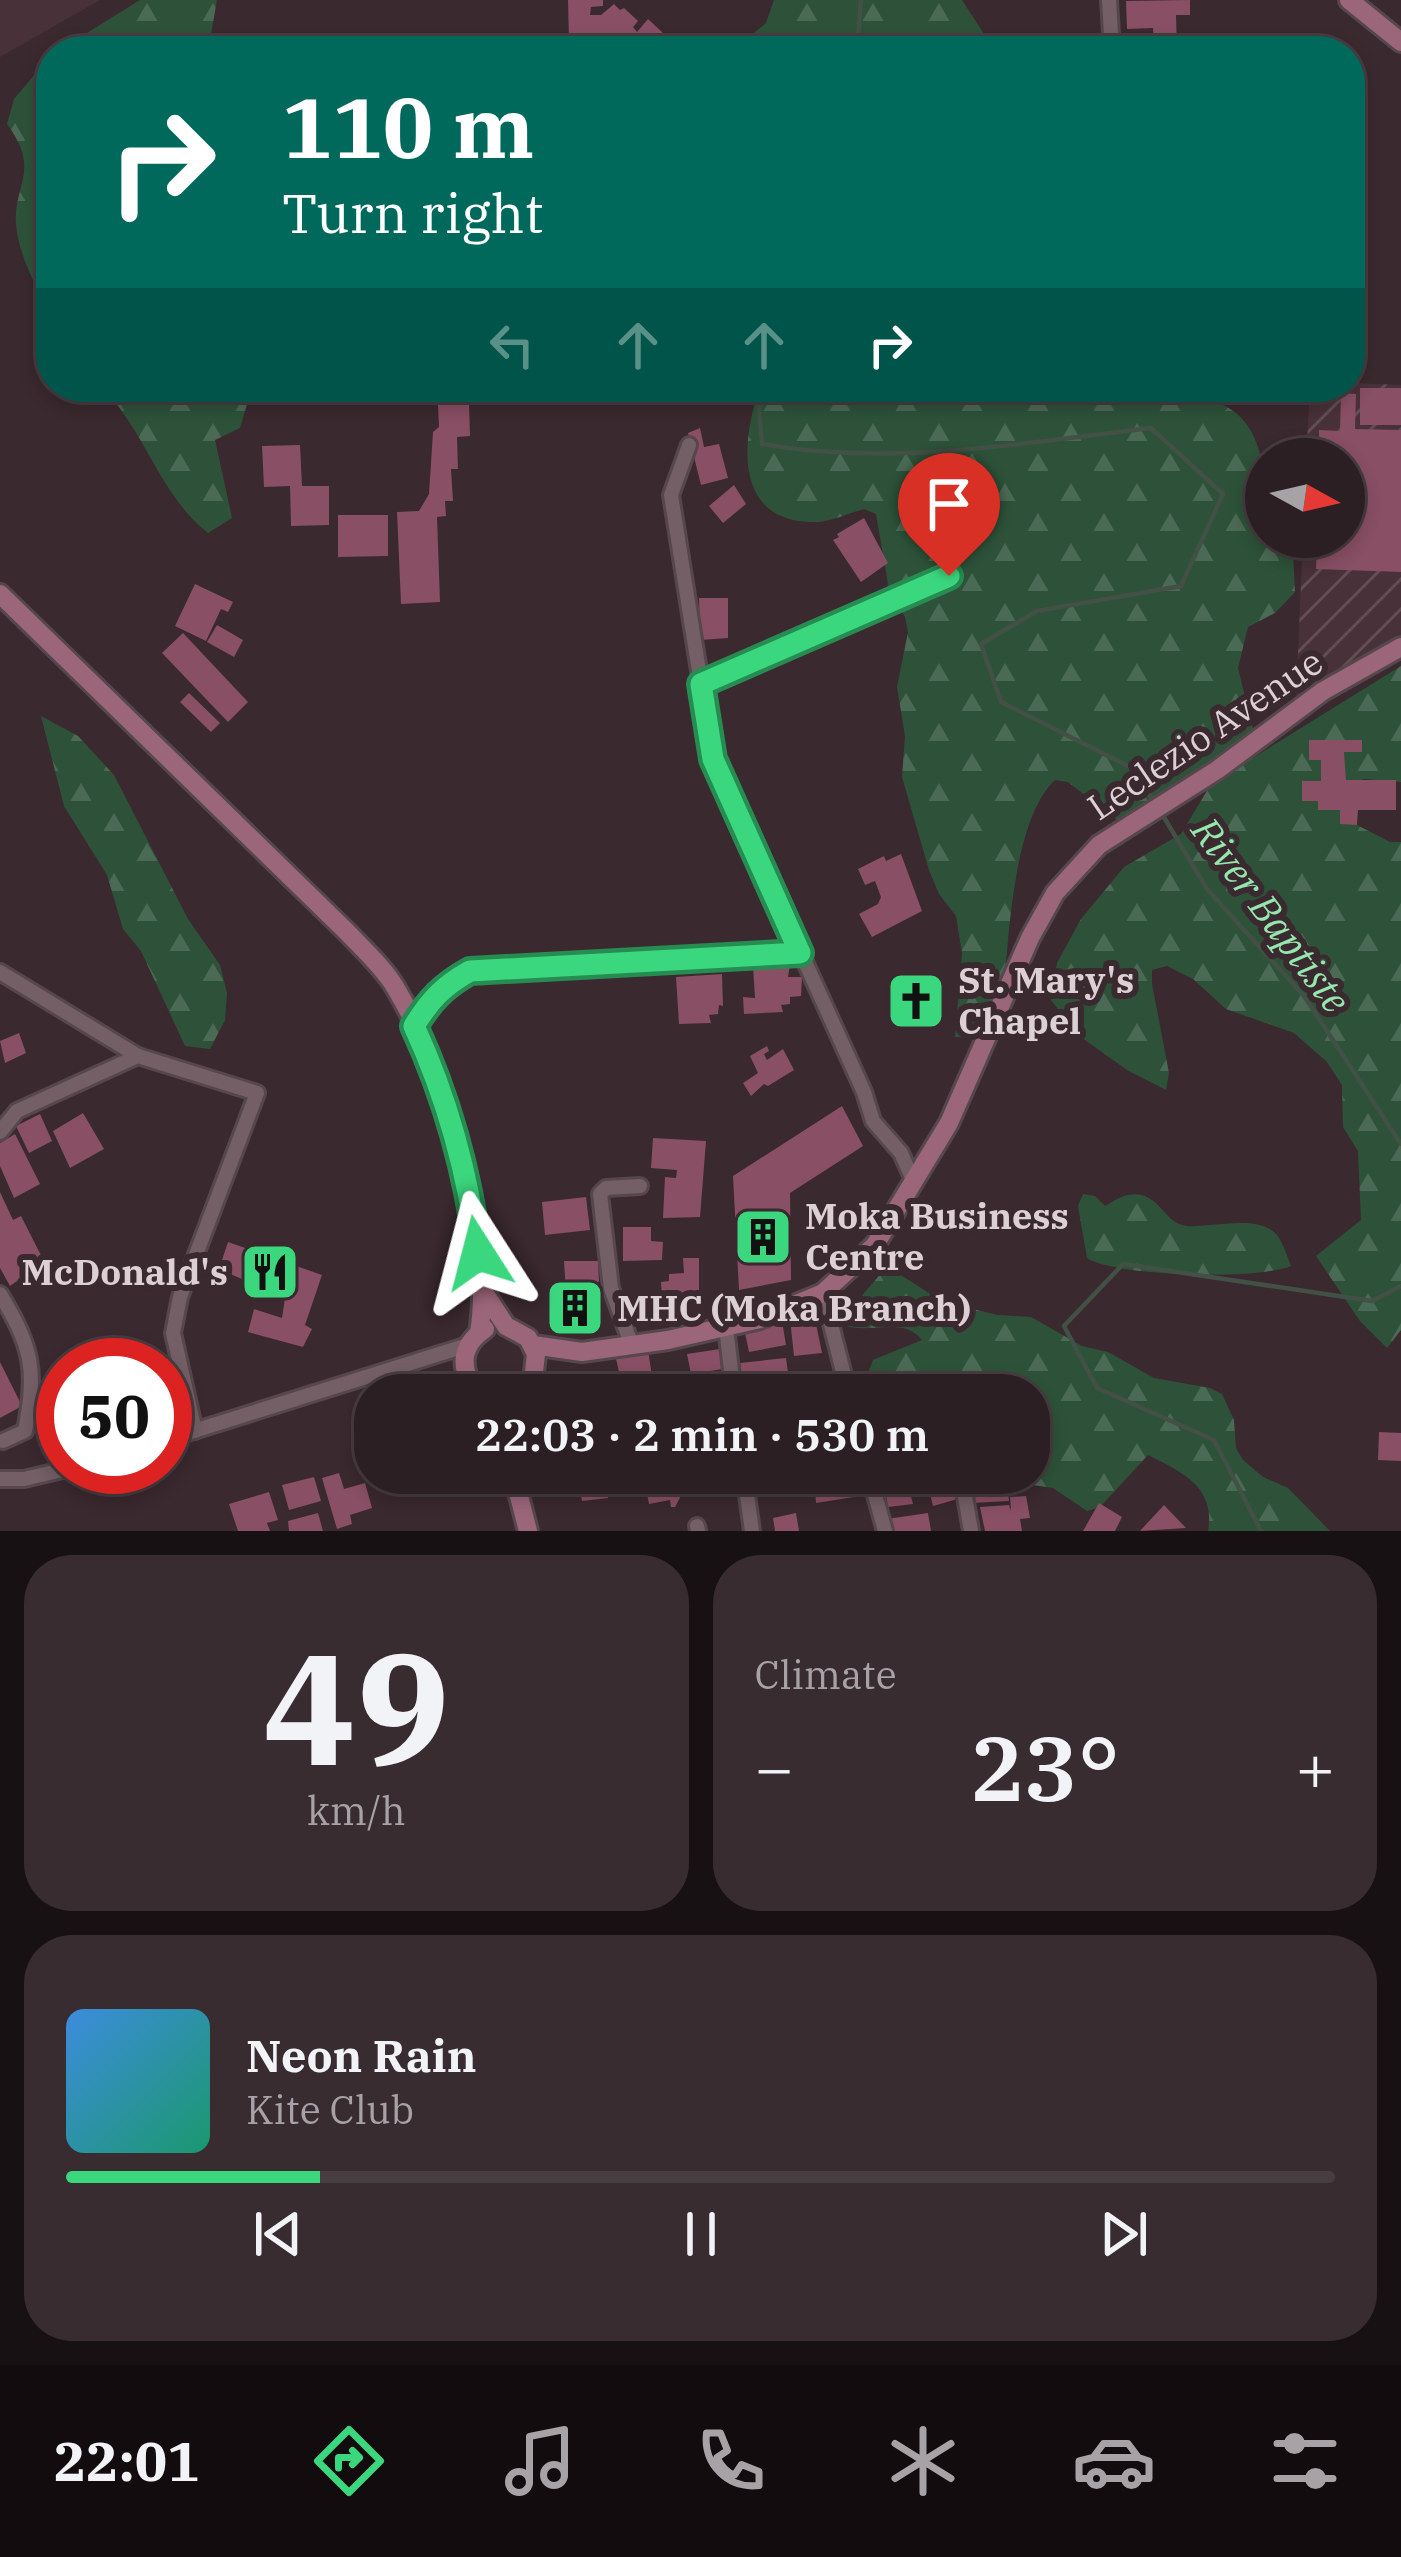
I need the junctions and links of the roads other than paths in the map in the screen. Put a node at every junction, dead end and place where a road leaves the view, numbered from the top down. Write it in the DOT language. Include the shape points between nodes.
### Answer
graph roads {
  1 [pos="1109,0"];
  2 [pos="1349,0"];
  3 [pos="1111,36"];
  4 [pos="1401,42"];
  5 [pos="689,445"];
  6 [pos="949,576"];
  7 [pos="0,594"];
  8 [pos="0,609"];
  9 [pos="39,635"];
  10 [pos="1401,647"];
  11 [pos="701,684"];
  12 [pos="800,953"];
  13 [pos="0,972"];
  14 [pos="414,1026"];
  15 [pos="138,1056"];
  16 [pos="0,1132"];
  17 [pos="913,1180"];
  18 [pos="640,1186"];
  19 [pos="483,1289"];
  20 [pos="823,1293"];
  21 [pos="0,1294"];
  22 [pos="506,1326"];
  23 [pos="726,1328"];
  24 [pos="533,1345"];
  25 [pos="632,1346"];
  26 [pos="470,1348"];
  27 [pos="582,1352"];
  28 [pos="537,1372"];
  29 [pos="475,1374"];
  30 [pos="731,1374"];
  31 [pos="844,1374"];
  32 [pos="195,1431"];
  33 [pos="192,1432"];
  34 [pos="3,1442"];
  35 [pos="36,1476"];
  36 [pos="0,1479"];
  37 [pos="518,1494"];
  38 [pos="747,1494"];
  39 [pos="875,1494"];
  40 [pos="965,1494"];
  41 [pos="528,1531"];
  42 [pos="752,1531"];
  43 [pos="885,1531"];
  44 [pos="971,1531"];
  1 -- 3 [label="street"];
  2 -- 4 [label="main road"];
  5 -- 11 [label="street" via="670,495"];
  6 -- 11 [label="street"];
  7 -- 9 [label="main road"];
  8 -- 9 [label="main road"];
  9 -- 14 [label="main road" via="346,932 389,978"];
  10 -- 17 [label="main road, Leclezio Avenue" via="1099,845 1055,893 949,1123"];
  11 -- 12 [label="street" via="713,759"];
  12 -- 14 [label="street" via="470,971 439,989"];
  12 -- 17 [label="street" via="878,1125"];
  13 -- 15 [label="street"];
  14 -- 19 [label="main road" via="458,1143"];
  15 -- 16 [label="street" via="17,1111"];
  15 -- 32 [label="street" via="256,1093 179,1297 178,1372"];
  17 -- 20 [label="main road, Leclezio Avenue" via="875,1245"];
  18 -- 25 [label="street" via="600,1194 611,1288"];
  19 -- 22 [label="main road"];
  19 -- 26 [label="main road"];
  20 -- 23 [label="main road, Leclezio Avenue"];
  20 -- 31 [label="street"];
  21 -- 34 [label="street" via="27,1339 30,1365 26,1431"];
  22 -- 24 [label="main road"];
  22 -- 26 [label="main road"];
  23 -- 25 [label="main road, Leclezio Avenue"];
  23 -- 30 [label="street"];
  24 -- 27 [label="main road, Leclezio Avenue"];
  24 -- 28 [label="main road"];
  25 -- 27 [label="main road, Leclezio Avenue"];
  26 -- 29 [label="main road"];
  26 -- 32 [label="street"];
  27 -- 28 [label="main road, Leclezio Avenue"];
  32 -- 33 [label="street"];
  35 -- 36 [label="street"];
  37 -- 41 [label="main road"];
  38 -- 42 [label="street"];
  39 -- 43 [label="street"];
  40 -- 44 [label="street"];
}
